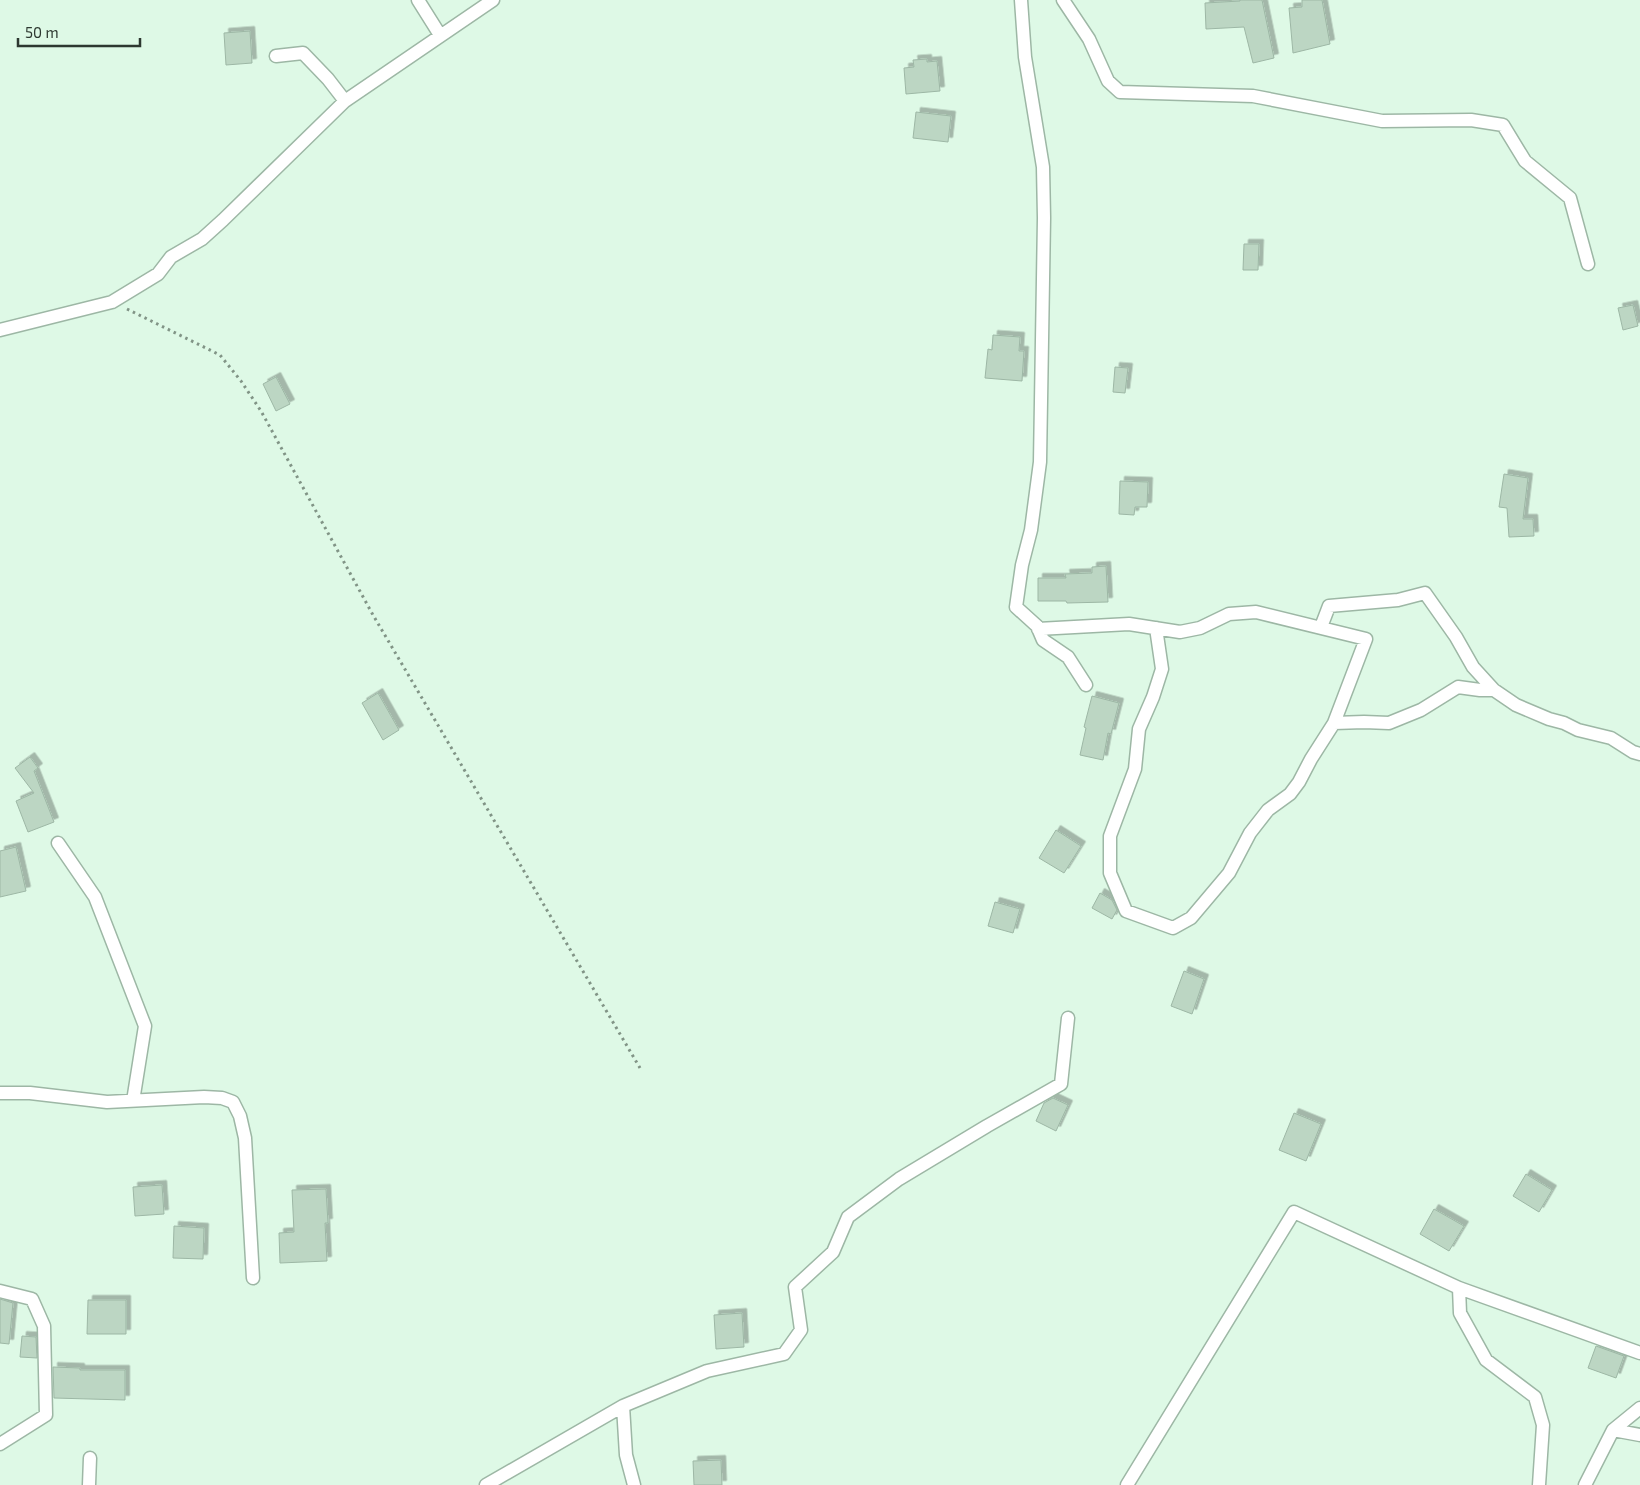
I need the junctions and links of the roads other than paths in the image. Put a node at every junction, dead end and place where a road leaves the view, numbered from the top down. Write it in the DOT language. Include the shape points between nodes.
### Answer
graph roads {
  1 [pos="418,0"];
  2 [pos="493,0"];
  3 [pos="1021,0"];
  4 [pos="1062,0"];
  5 [pos="440,35"];
  6 [pos="276,56"];
  7 [pos="344,101"];
  8 [pos="1588,264"];
  9 [pos="0,330"];
  10 [pos="1321,627"];
  11 [pos="1156,628"];
  12 [pos="1038,629"];
  13 [pos="1086,685"];
  14 [pos="1494,690"];
  15 [pos="1334,723"];
  16 [pos="1640,754"];
  17 [pos="58,843"];
  18 [pos="1068,1018"];
  19 [pos="0,1093"];
  20 [pos="133,1101"];
  21 [pos="253,1278"];
  22 [pos="1459,1288"];
  23 [pos="0,1291"];
  24 [pos="1640,1353"];
  25 [pos="623,1406"];
  26 [pos="1640,1408"];
  27 [pos="1612,1430"];
  28 [pos="1640,1435"];
  29 [pos="0,1444"];
  30 [pos="90,1458"];
  31 [pos="89,1485"];
  32 [pos="486,1485"];
  33 [pos="634,1485"];
  34 [pos="1127,1485"];
  35 [pos="1539,1485"];
  36 [pos="1585,1485"];
  1 -- 5 [label="street"];
  2 -- 5 [label="street"];
  3 -- 12 [label="street" via="1025,57 1042,167 1044,218 1040,462 1016,608"];
  4 -- 8 [label="street" via="1089,39 1108,81 1120,92 1253,96 1382,121 1472,120 1503,125 1525,161 1570,198"];
  5 -- 7 [label="street"];
  6 -- 7 [label="street" via="303,54"];
  7 -- 9 [label="street" via="202,240 171,257 158,274 112,302"];
  10 -- 11 [label="street" via="1256,612 1229,614 1200,628 1180,632"];
  10 -- 14 [label="street" via="1329,606 1398,600 1426,593 1473,667"];
  10 -- 15 [label="street" via="1366,639"];
  11 -- 12 [label="street" via="1129,624"];
  11 -- 15 [label="street" via="1162,669 1139,729 1135,769 1110,836 1110,873 1126,911 1173,928 1191,918 1229,873 1250,833 1268,810 1290,794 1299,782"];
  12 -- 13 [label="street" via="1043,640 1068,657"];
  14 -- 15 [label="street" via="1458,687 1421,710 1389,723"];
  14 -- 16 [label="street" via="1516,705 1578,730 1611,738"];
  17 -- 20 [label="street" via="95,897 145,1026"];
  18 -- 25 [label="street" via="1061,1084 899,1179 848,1217 832,1252 795,1287 801,1330 784,1354 707,1372"];
  19 -- 20 [label="street" via="30,1093 107,1102"];
  20 -- 21 [label="street" via="204,1097 233,1102 245,1138"];
  22 -- 24 [label="street"];
  22 -- 34 [label="street" via="1294,1212"];
  22 -- 35 [label="street" via="1460,1313 1486,1360 1535,1397 1543,1425"];
  23 -- 29 [label="street" via="32,1298 44,1326 46,1415"];
  25 -- 32 [label="street"];
  25 -- 33 [label="street" via="626,1455"];
  26 -- 27 [label="street"];
  27 -- 28 [label="street"];
  27 -- 36 [label="street"];
  30 -- 31 [label="street"];
}
